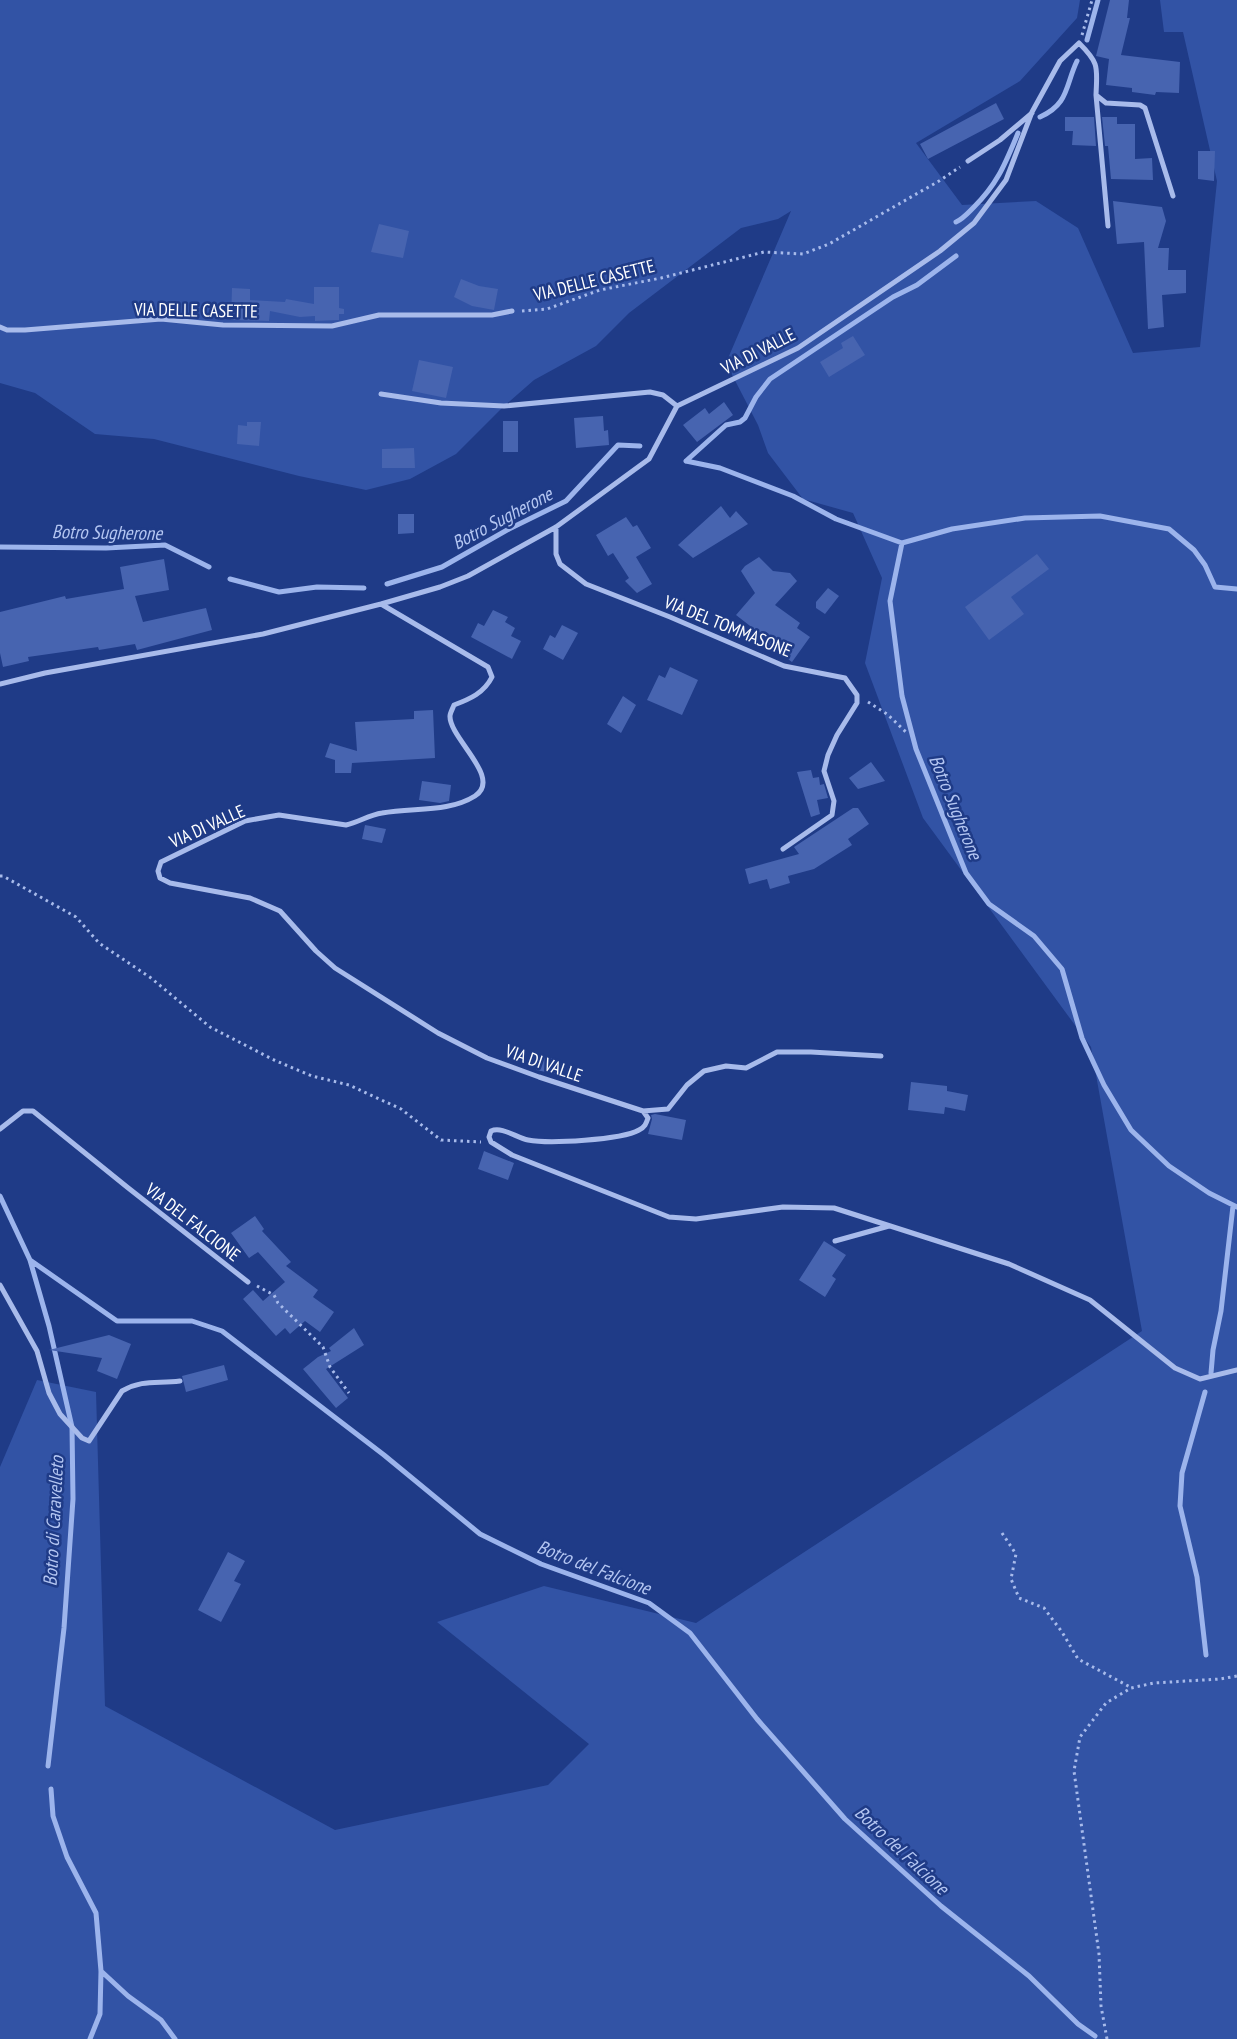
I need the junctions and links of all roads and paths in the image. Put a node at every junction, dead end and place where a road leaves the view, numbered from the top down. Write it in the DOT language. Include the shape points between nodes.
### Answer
graph roads {
  1 [pos="1092,0"];
  2 [pos="1079,43"];
  3 [pos="1096,95"];
  4 [pos="1032,112"];
  5 [pos="968,161"];
  6 [pos="1173,196"];
  7 [pos="1108,226"];
  8 [pos="512,311"];
  9 [pos="0,328"];
  10 [pos="381,394"];
  11 [pos="677,406"];
  12 [pos="556,527"];
  13 [pos="381,604"];
  14 [pos="0,684"];
  15 [pos="857,695"];
  16 [pos="907,733"];
  17 [pos="783,849"];
  18 [pos="0,876"];
  19 [pos="881,1056"];
  20 [pos="643,1111"];
  21 [pos="0,1129"];
  22 [pos="491,1142"];
  23 [pos="889,1226"];
  24 [pos="835,1241"];
  25 [pos="248,1282"];
  26 [pos="0,1285"];
  27 [pos="1237,1370"];
  28 [pos="180,1381"];
  29 [pos="349,1393"];
  30 [pos="1002,1534"];
  31 [pos="1237,1676"];
  32 [pos="1131,1688"];
  33 [pos="1107,2039"];
  1 -- 2 [label="path"];
  2 -- 3 [label="street" via="1097,65"];
  2 -- 4 [label="street, VIA DI VALLE" via="1060,61"];
  3 -- 6 [label="street" via="1106,103 1145,108"];
  3 -- 7 [label="street"];
  4 -- 5 [label="street" via="1000,140"];
  4 -- 11 [label="street, VIA DI VALLE" via="1006,180 974,223 940,251 798,348"];
  5 -- 8 [label="path, VIA DELLE CASETTE" via="845,235 803,254 764,252 600,290 547,309"];
  8 -- 9 [label="street, VIA DELLE CASETTE" via="492,315 379,315 332,326 223,325 161,320 25,330"];
  10 -- 11 [label="street" via="441,403 504,406 650,392 664,395"];
  11 -- 12 [label="street" via="650,459"];
  12 -- 13 [label="street" via="468,576"];
  12 -- 15 [label="street, VIA DEL TOMMASONE" via="556,554 560,564 586,584 784,666 845,678"];
  13 -- 14 [label="street" via="263,634"];
  13 -- 20 [label="street, VIA DI VALLE" via="488,667 492,677 488,685 473,698 454,705 450,716 453,728 481,771 483,782 477,795 453,806 382,813 346,825 279,815 245,821 161,862 160,878 186,887 250,898 280,911 336,968 438,1033 487,1058"];
  15 -- 16 [label="path" via="887,714"];
  15 -- 17 [label="street" via="857,703 837,735 824,771 834,801 832,815"];
  18 -- 22 [label="path" via="76,917 99,943 150,978 210,1027 274,1060 312,1076 349,1085 401,1109 441,1140"];
  19 -- 20 [label="street, VIA DI VALLE" via="777,1052 746,1068 726,1066 704,1071 687,1085 668,1109"];
  20 -- 22 [label="street" via="648,1118 645,1126 622,1135 541,1142 495,1130 491,1131"];
  21 -- 25 [label="street, VIA DEL FALCIONE" via="23,1111 33,1111"];
  22 -- 23 [label="street" via="512,1155 668,1217 696,1220 783,1207 834,1208"];
  23 -- 24 [label="street"];
  23 -- 27 [label="street" via="1009,1264 1090,1300 1175,1368 1200,1379"];
  25 -- 29 [label="path, VIA DEL FALCIONE" via="274,1295 322,1347 330,1367"];
  26 -- 28 [label="street" via="38,1351 49,1393 60,1414 82,1438 89,1441 122,1391 130,1386 146,1381 161,1384"];
  30 -- 32 [label="path" via="1016,1554 1011,1580 1019,1598 1044,1608 1078,1658"];
  31 -- 32 [label="path" via="1154,1682"];
  32 -- 33 [label="path" via="1106,1702 1080,1737 1074,1771"];
}
